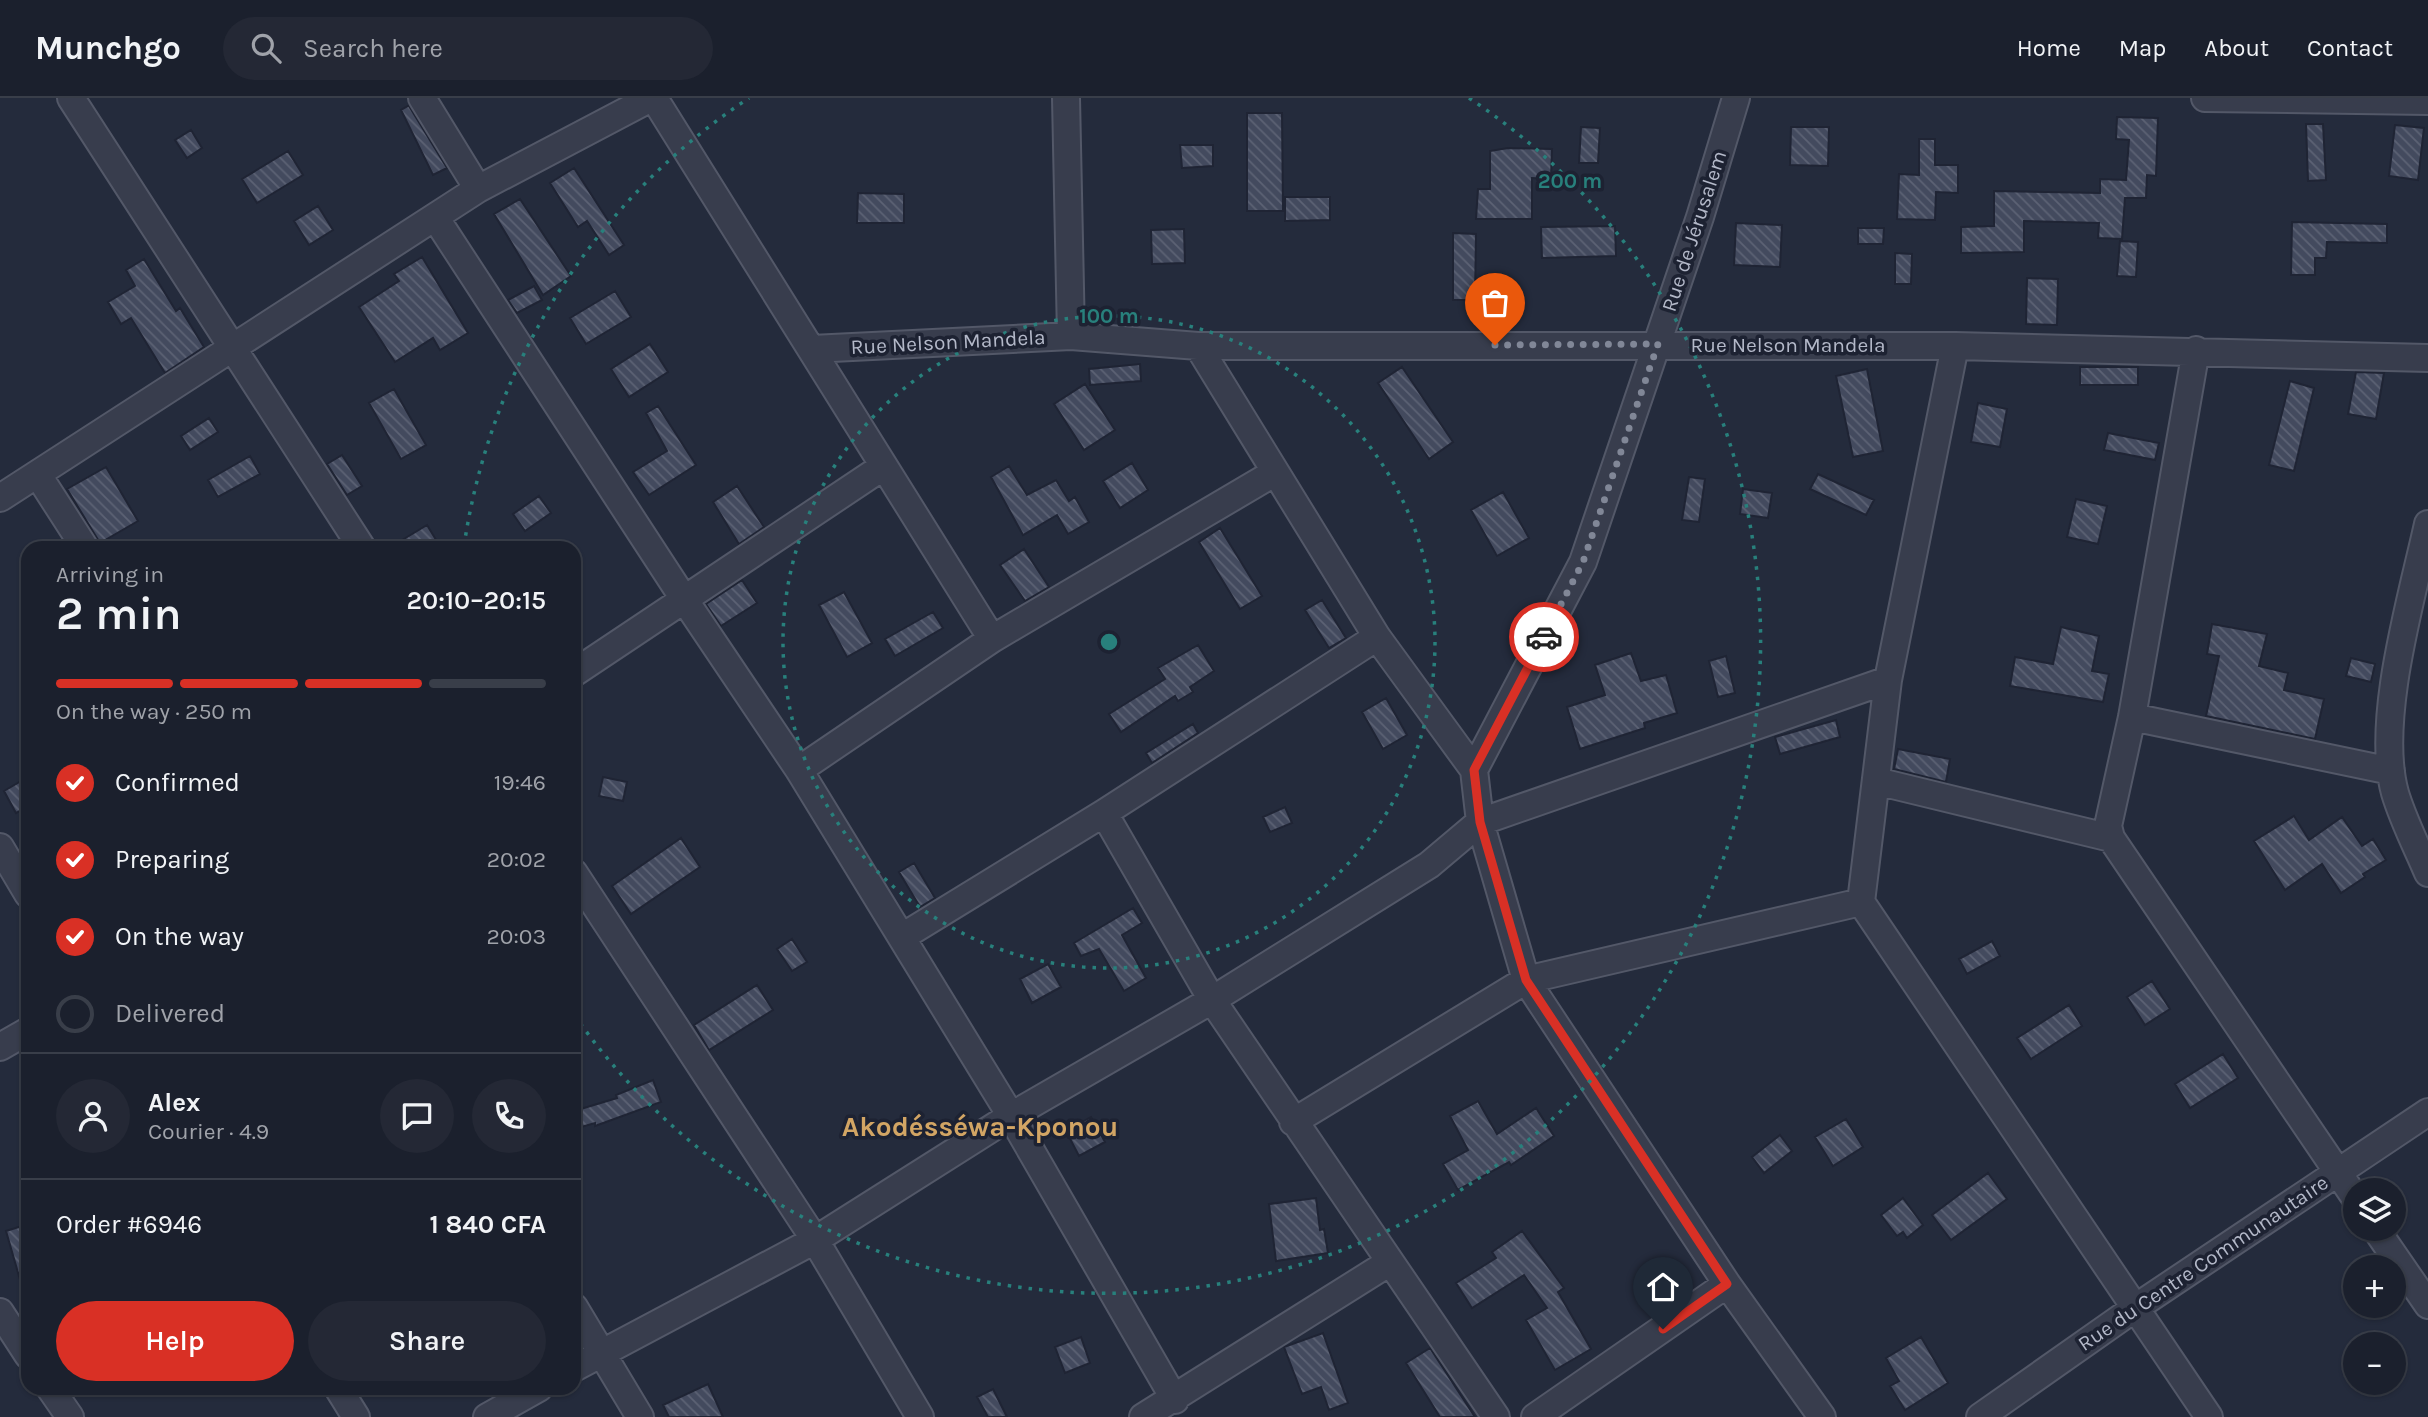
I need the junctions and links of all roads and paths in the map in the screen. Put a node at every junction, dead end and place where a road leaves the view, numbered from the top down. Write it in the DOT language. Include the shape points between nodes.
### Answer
graph roads {
  1 [pos="71,98"];
  2 [pos="422,98"];
  3 [pos="652,98"];
  4 [pos="1066,98"];
  5 [pos="1736,98"];
  6 [pos="2205,98"];
  7 [pos="2428,101"];
  8 [pos="478,190"];
  9 [pos="435,217"];
  10 [pos="1071,336"];
  11 [pos="1658,344"];
  12 [pos="1198,346"];
  13 [pos="1955,346"];
  14 [pos="812,349"];
  15 [pos="234,350"];
  16 [pos="2196,350"];
  17 [pos="2428,358"];
  18 [pos="884,466"];
  19 [pos="1274,473"];
  20 [pos="38,475"];
  21 [pos="0,498"];
  22 [pos="2428,524"];
  23 [pos="80,541"];
  24 [pos="357,541"];
  25 [pos="684,600"];
  26 [pos="1377,636"];
  27 [pos="992,639"];
  28 [pos="581,668"];
  29 [pos="1888,681"];
  30 [pos="2132,717"];
  31 [pos="799,769"];
  32 [pos="1474,770"];
  33 [pos="2391,771"];
  34 [pos="1876,781"];
  35 [pos="1104,813"];
  36 [pos="1480,822"];
  37 [pos="2111,838"];
  38 [pos="0,847"];
  39 [pos="2428,873"];
  40 [pos="21,882"];
  41 [pos="581,884"];
  42 [pos="1861,902"];
  43 [pos="902,937"];
  44 [pos="1526,980"];
  45 [pos="1212,1000"];
  46 [pos="21,1035"];
  47 [pos="0,1047"];
  48 [pos="2428,1112"];
  49 [pos="1011,1116"];
  50 [pos="1293,1122"];
  51 [pos="2337,1172"];
  52 [pos="2343,1181"];
  53 [pos="815,1240"];
  54 [pos="2384,1241"];
  55 [pos="1390,1262"];
  56 [pos="1727,1284"];
  57 [pos="2428,1306"];
  58 [pos="2135,1308"];
  59 [pos="0,1312"];
  60 [pos="581,1318"];
  61 [pos="21,1344"];
  62 [pos="602,1352"];
  63 [pos="581,1364"];
  64 [pos="55,1395"];
  65 [pos="342,1395"];
  66 [pos="526,1395"];
  67 [pos="1175,1399"];
  68 [pos="70,1417"];
  69 [pos="356,1417"];
  70 [pos="486,1417"];
  71 [pos="640,1417"];
  72 [pos="920,1417"];
  73 [pos="1143,1417"];
  74 [pos="1496,1417"];
  75 [pos="1535,1417"];
  76 [pos="1822,1417"];
  77 [pos="1980,1417"];
  78 [pos="2209,1417"];
  1 -- 15 [label="street"];
  2 -- 8 [label="street"];
  3 -- 8 [label="street"];
  3 -- 14 [label="street"];
  4 -- 10 [label="street"];
  5 -- 11 [label="street, Rue de Jérusalem"];
  6 -- 7 [label="street"];
  8 -- 9 [label="street"];
  9 -- 15 [label="street"];
  9 -- 25 [label="street"];
  10 -- 12 [label="street, Rue Nelson Mandela"];
  10 -- 14 [label="street, Rue Nelson Mandela"];
  11 -- 12 [label="street, Rue Nelson Mandela"];
  11 -- 13 [label="street, Rue Nelson Mandela"];
  11 -- 32 [label="street, Rue de Jérusalem" via="1583,562"];
  12 -- 19 [label="street"];
  13 -- 16 [label="street, Rue Nelson Mandela"];
  13 -- 29 [label="street"];
  14 -- 18 [label="street"];
  15 -- 20 [label="street"];
  15 -- 24 [label="street"];
  16 -- 17 [label="street, Rue Nelson Mandela"];
  16 -- 30 [label="street"];
  18 -- 25 [label="street"];
  18 -- 27 [label="street"];
  19 -- 26 [label="street"];
  19 -- 27 [label="street"];
  20 -- 21 [label="street"];
  20 -- 23 [label="street"];
  22 -- 33 [label="street" via="2394,687"];
  25 -- 28 [label="street"];
  25 -- 31 [label="street"];
  26 -- 32 [label="street"];
  26 -- 35 [label="street"];
  27 -- 31 [label="street"];
  29 -- 34 [label="street"];
  29 -- 36 [label="street"];
  30 -- 33 [label="street"];
  30 -- 37 [label="street" via="2109,816"];
  31 -- 43 [label="street"];
  32 -- 36 [label="street"];
  33 -- 39 [label="street" via="2395,794"];
  34 -- 37 [label="street"];
  34 -- 42 [label="street"];
  35 -- 43 [label="street"];
  35 -- 45 [label="street"];
  36 -- 44 [label="street"];
  36 -- 45 [label="street" via="1429,865"];
  37 -- 51 [label="street"];
  38 -- 40 [label="street"];
  41 -- 53 [label="street"];
  42 -- 44 [label="street"];
  42 -- 58 [label="street"];
  43 -- 49 [label="street"];
  44 -- 50 [label="street"];
  44 -- 56 [label="street"];
  45 -- 49 [label="street"];
  45 -- 50 [label="street"];
  46 -- 47 [label="street"];
  48 -- 51 [label="street, Rue du Centre Communautaire"];
  49 -- 53 [label="street"];
  49 -- 67 [label="street"];
  50 -- 55 [label="street"];
  51 -- 52 [label="street"];
  51 -- 58 [label="street, Rue du Centre Communautaire"];
  53 -- 62 [label="street"];
  53 -- 72 [label="street"];
  54 -- 57 [label="street"];
  55 -- 67 [label="street"];
  55 -- 74 [label="street"];
  56 -- 75 [label="street"];
  56 -- 76 [label="street"];
  58 -- 77 [label="street, Rue du Centre Communautaire"];
  58 -- 78 [label="street"];
  59 -- 61 [label="street"];
  60 -- 62 [label="street"];
  62 -- 63 [label="street"];
  62 -- 71 [label="street"];
  64 -- 68 [label="street"];
  65 -- 69 [label="street"];
  66 -- 70 [label="street"];
  67 -- 73 [label="street"];
}
